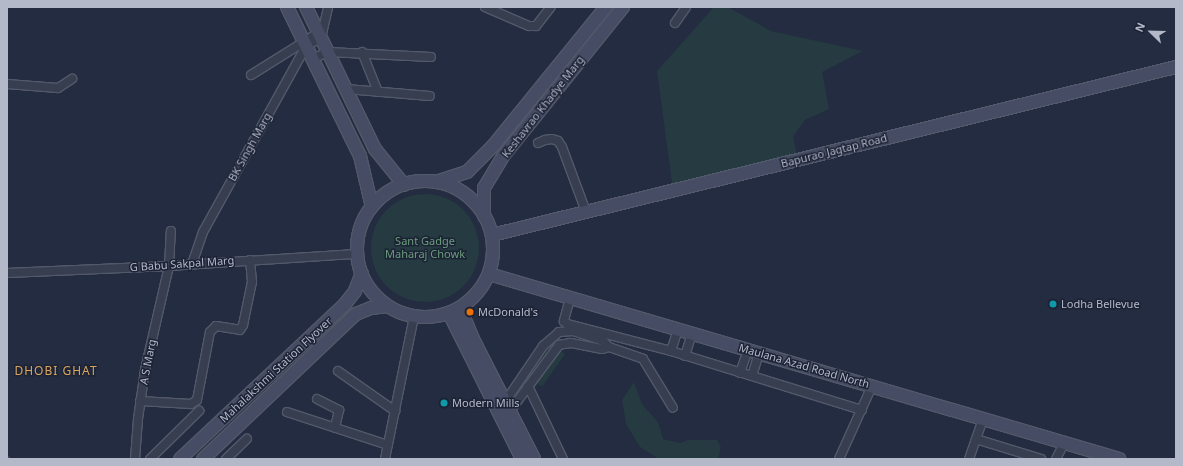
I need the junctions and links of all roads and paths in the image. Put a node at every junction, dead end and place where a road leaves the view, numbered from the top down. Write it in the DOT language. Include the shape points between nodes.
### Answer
graph roads {
  1 [pos="287,7"];
  2 [pos="306,7"];
  3 [pos="328,7"];
  4 [pos="485,7"];
  5 [pos="551,7"];
  6 [pos="606,7"];
  7 [pos="623,7"];
  8 [pos="686,7"];
  9 [pos="675,23"];
  10 [pos="320,36"];
  11 [pos="305,44"];
  12 [pos="328,52"];
  13 [pos="362,52"];
  14 [pos="430,57"];
  15 [pos="312,59"];
  16 [pos="1176,67"];
  17 [pos="251,75"];
  18 [pos="339,75"];
  19 [pos="72,79"];
  20 [pos="324,83"];
  21 [pos="7,84"];
  22 [pos="346,89"];
  23 [pos="378,92"];
  24 [pos="430,96"];
  25 [pos="360,119"];
  26 [pos="345,127"];
  27 [pos="538,143"];
  28 [pos="436,182"];
  29 [pos="404,185"];
  30 [pos="372,208"];
  31 [pos="586,212"];
  32 [pos="484,216"];
  33 [pos="170,231"];
  34 [pos="492,235"];
  35 [pos="357,254"];
  36 [pos="250,260"];
  37 [pos="192,264"];
  38 [pos="169,266"];
  39 [pos="7,273"];
  40 [pos="362,273"];
  41 [pos="489,274"];
  42 [pos="570,298"];
  43 [pos="387,306"];
  44 [pos="454,310"];
  45 [pos="414,317"];
  46 [pos="678,329"];
  47 [pos="692,333"];
  48 [pos="609,347"];
  49 [pos="671,351"];
  50 [pos="753,351"];
  51 [pos="685,356"];
  52 [pos="338,371"];
  53 [pos="740,373"];
  54 [pos="752,376"];
  55 [pos="528,386"];
  56 [pos="872,386"];
  57 [pos="317,399"];
  58 [pos="140,401"];
  59 [pos="508,407"];
  60 [pos="673,408"];
  61 [pos="862,410"];
  62 [pos="199,411"];
  63 [pos="395,411"];
  64 [pos="287,412"];
  65 [pos="983,419"];
  66 [pos="335,428"];
  67 [pos="247,439"];
  68 [pos="976,439"];
  69 [pos="1064,443"];
  70 [pos="388,445"];
  71 [pos="1087,454"];
  72 [pos="1101,456"];
  73 [pos="135,459"];
  74 [pos="150,459"];
  75 [pos="180,459"];
  76 [pos="202,459"];
  77 [pos="226,459"];
  78 [pos="385,459"];
  79 [pos="522,459"];
  80 [pos="534,459"];
  81 [pos="562,459"];
  82 [pos="839,459"];
  83 [pos="969,459"];
  84 [pos="1041,459"];
  85 [pos="1056,459"];
  86 [pos="1119,459"];
  1 -- 11 [label="main road"];
  2 -- 10 [label="main road"];
  3 -- 10 [label="street"];
  4 -- 5 [label="street" via="529,26 536,26"];
  6 -- 28 [label="main road, Keshavrao Khadye Marg" via="493,146 467,172"];
  7 -- 32 [label="main road, Keshavrao Khadye Marg" via="504,155 484,188"];
  8 -- 9 [label="street"];
  10 -- 11 [label="street"];
  10 -- 12 [label="main road"];
  11 -- 15 [label="main road"];
  11 -- 17 [label="street"];
  11 -- 37 [label="street, BK Singh Marg" via="202,232"];
  12 -- 13 [label="street"];
  12 -- 15 [label="street"];
  12 -- 18 [label="main road"];
  13 -- 14 [label="street"];
  13 -- 23 [label="street"];
  15 -- 20 [label="main road"];
  16 -- 31 [label="main road, Bapurao Jagtap Road"];
  18 -- 20 [label="main road"];
  18 -- 22 [label="main road"];
  19 -- 21 [label="street" via="58,88"];
  20 -- 26 [label="main road"];
  22 -- 23 [label="street"];
  22 -- 25 [label="main road"];
  23 -- 24 [label="street"];
  25 -- 26 [label="main road"];
  25 -- 29 [label="main road" via="375,149"];
  26 -- 30 [label="main road" via="360,156"];
  27 -- 31 [label="street" via="552,139 562,146"];
  28 -- 29 [label="main road" via="420,181"];
  28 -- 32 [label="main road" via="455,188 472,200"];
  29 -- 30 [label="main road" via="386,194"];
  30 -- 35 [label="main road" via="361,228"];
  31 -- 34 [label="main road, Bapurao Jagtap Road"];
  32 -- 34 [label="main road"];
  33 -- 38 [label="street, A S Marg"];
  34 -- 41 [label="main road" via="493,251"];
  35 -- 36 [label="street, G Babu Sakpal Marg"];
  35 -- 40 [label="main road"];
  36 -- 37 [label="street, G Babu Sakpal Marg"];
  36 -- 58 [label="street" via="252,282 243,325 240,330 216,326 210,332 197,400 191,404"];
  37 -- 38 [label="street, G Babu Sakpal Marg"];
  38 -- 39 [label="street, G Babu Sakpal Marg"];
  38 -- 58 [label="street, A S Marg"];
  40 -- 43 [label="main road" via="372,291"];
  40 -- 75 [label="main road, Mahalakshmi Station Flyover" via="355,291 345,304"];
  41 -- 42 [label="main road, Maulana Azad Road North"];
  41 -- 44 [label="main road" via="484,285 473,297"];
  42 -- 46 [label="main road, Maulana Azad Road North"];
  42 -- 49 [label="street" via="564,321 566,324"];
  43 -- 45 [label="main road"];
  43 -- 76 [label="main road, Mahalakshmi Station Flyover" via="371,308 356,314"];
  44 -- 45 [label="main road" via="432,317"];
  44 -- 59 [label="main road"];
  44 -- 79 [label="main road"];
  45 -- 63 [label="street"];
  46 -- 47 [label="main road, Maulana Azad Road North"];
  46 -- 49 [label="street"];
  47 -- 50 [label="main road, Maulana Azad Road North"];
  47 -- 51 [label="street"];
  48 -- 55 [label="street" via="602,349 571,342 563,343 554,350"];
  48 -- 59 [label="street" via="603,341 573,331 559,332 543,346"];
  48 -- 60 [label="street" via="643,359"];
  49 -- 51 [label="street"];
  50 -- 53 [label="street"];
  50 -- 54 [label="street"];
  50 -- 56 [label="main road, Maulana Azad Road North"];
  51 -- 53 [label="street"];
  52 -- 63 [label="street"];
  53 -- 54 [label="street"];
  54 -- 61 [label="street"];
  55 -- 59 [label="street"];
  55 -- 81 [label="street"];
  56 -- 61 [label="street"];
  56 -- 65 [label="main road, Maulana Azad Road North"];
  57 -- 66 [label="street" via="338,410"];
  58 -- 73 [label="street, A S Marg"];
  59 -- 80 [label="main road"];
  61 -- 82 [label="street"];
  62 -- 74 [label="street"];
  63 -- 70 [label="street"];
  64 -- 66 [label="street"];
  65 -- 68 [label="street"];
  65 -- 69 [label="main road, Maulana Azad Road North"];
  66 -- 70 [label="street"];
  67 -- 77 [label="street"];
  68 -- 83 [label="street"];
  68 -- 84 [label="street"];
  69 -- 71 [label="main road, Maulana Azad Road North"];
  69 -- 85 [label="street"];
  70 -- 78 [label="street"];
  71 -- 72 [label="main road, Maulana Azad Road North"];
  72 -- 86 [label="main road, Maulana Azad Road North"];
}
